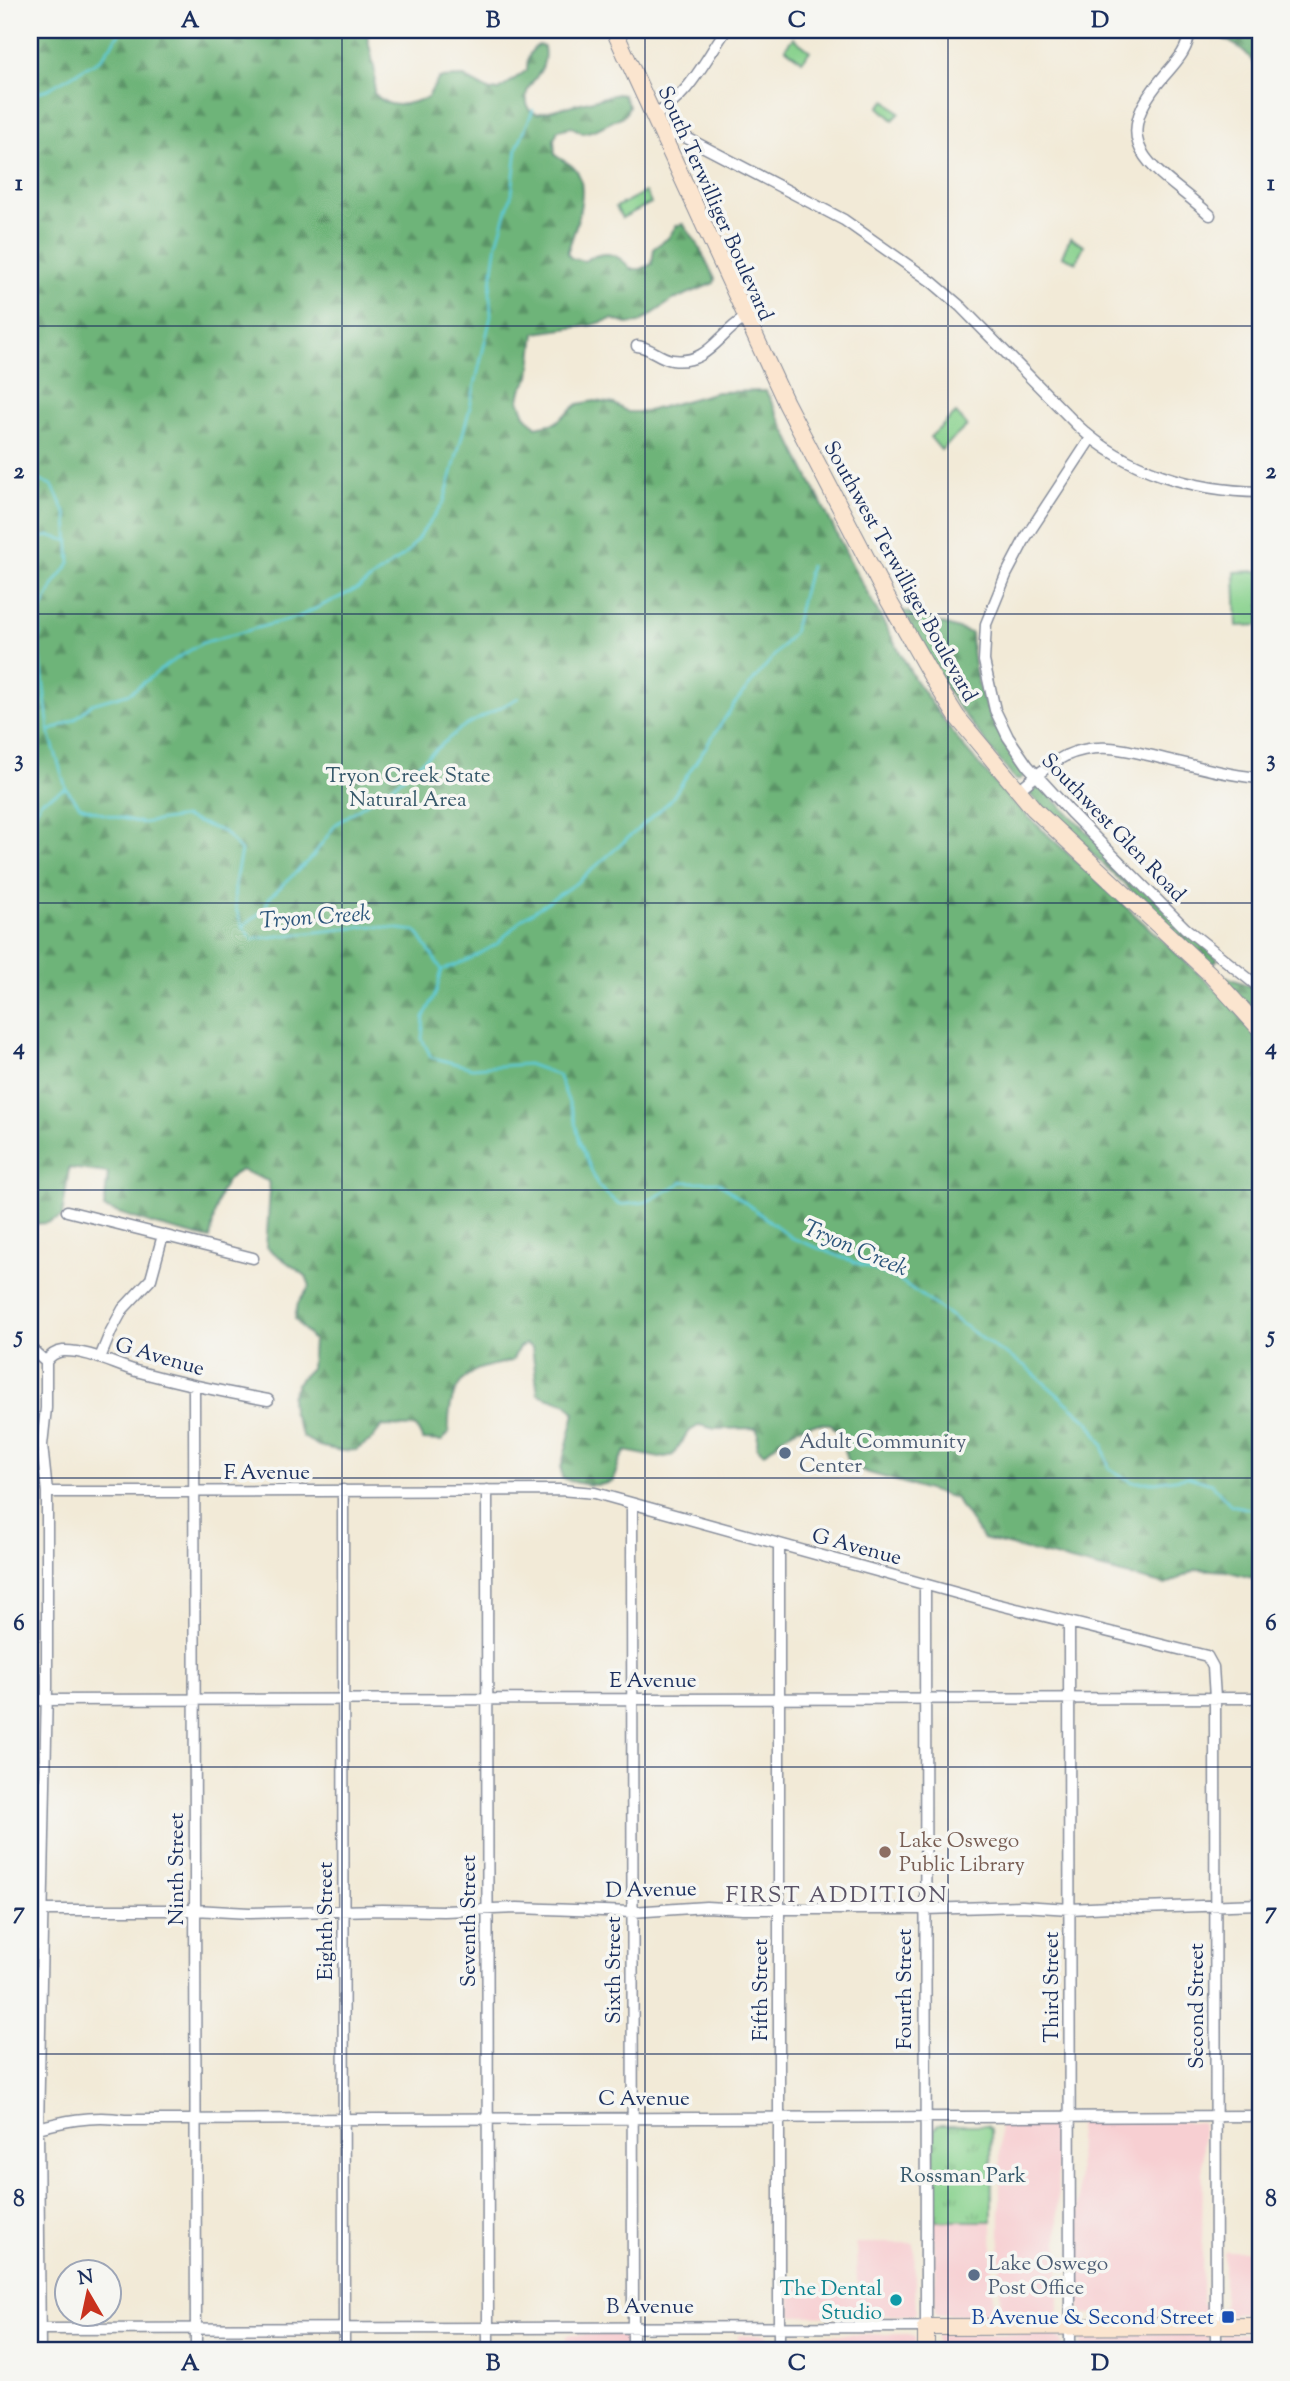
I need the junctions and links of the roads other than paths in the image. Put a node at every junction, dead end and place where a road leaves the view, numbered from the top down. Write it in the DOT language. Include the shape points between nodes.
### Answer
graph roads {
  1 [pos="614,30"];
  2 [pos="726,30"];
  3 [pos="1190,30"];
  4 [pos="653,116"];
  5 [pos="664,139"];
  6 [pos="1210,215"];
  7 [pos="745,318"];
  8 [pos="637,346"];
  9 [pos="781,393"];
  10 [pos="1091,438"];
  11 [pos="1260,492"];
  12 [pos="1036,776"];
  13 [pos="1260,778"];
  14 [pos="1017,791"];
  15 [pos="1260,988"];
  16 [pos="1260,1029"];
  17 [pos="67,1211"];
  18 [pos="163,1235"];
  19 [pos="253,1258"];
  20 [pos="30,1348"];
  21 [pos="100,1358"];
  22 [pos="46,1362"];
  23 [pos="194,1387"];
  24 [pos="268,1400"];
  25 [pos="42,1444"];
  26 [pos="30,1450"];
  27 [pos="343,1490"];
  28 [pos="487,1490"];
  29 [pos="194,1491"];
  30 [pos="47,1492"];
  31 [pos="632,1504"];
  32 [pos="779,1545"];
  33 [pos="925,1585"];
  34 [pos="1069,1623"];
  35 [pos="1212,1662"];
  36 [pos="1070,1698"];
  37 [pos="1215,1698"];
  38 [pos="1260,1698"];
  39 [pos="632,1699"];
  40 [pos="779,1699"];
  41 [pos="925,1699"];
  42 [pos="30,1700"];
  43 [pos="195,1700"];
  44 [pos="343,1700"];
  45 [pos="487,1700"];
  46 [pos="46,1701"];
  47 [pos="43,1871"];
  48 [pos="30,1872"];
  49 [pos="1260,1904"];
  50 [pos="1215,1906"];
  51 [pos="779,1908"];
  52 [pos="195,1909"];
  53 [pos="487,1909"];
  54 [pos="925,1909"];
  55 [pos="1070,1909"];
  56 [pos="42,1910"];
  57 [pos="344,1912"];
  58 [pos="632,1912"];
  59 [pos="1070,2116"];
  60 [pos="1216,2116"];
  61 [pos="1260,2116"];
  62 [pos="779,2117"];
  63 [pos="925,2117"];
  64 [pos="344,2118"];
  65 [pos="488,2118"];
  66 [pos="633,2118"];
  67 [pos="195,2119"];
  68 [pos="34,2129"];
  69 [pos="1070,2326"];
  70 [pos="1216,2326"];
  71 [pos="1260,2326"];
  72 [pos="633,2327"];
  73 [pos="780,2327"];
  74 [pos="926,2327"];
  75 [pos="195,2328"];
  76 [pos="344,2328"];
  77 [pos="488,2328"];
  78 [pos="40,2329"];
  79 [pos="40,2351"];
  80 [pos="195,2351"];
  81 [pos="344,2351"];
  82 [pos="488,2351"];
  83 [pos="633,2351"];
  84 [pos="779,2351"];
  85 [pos="926,2351"];
  86 [pos="1070,2351"];
  87 [pos="1216,2351"];
  1 -- 4 [label="main road, South Terwilliger Boulevard"];
  2 -- 4 [label="street" via="688,88"];
  3 -- 6 [label="street" via="1184,52 1146,99 1136,137 1138,148 1158,173"];
  4 -- 5 [label="main road, South Terwilliger Boulevard"];
  5 -- 7 [label="main road, South Terwilliger Boulevard"];
  5 -- 10 [label="street" via="682,136 845,220 943,291"];
  7 -- 8 [label="street" via="710,350 690,359 663,358"];
  7 -- 9 [label="main road, South Terwilliger Boulevard"];
  9 -- 14 [label="main road, Southwest Terwilliger Boulevard" via="932,677 964,726"];
  10 -- 11 [label="street" via="1117,457 1157,474 1218,489"];
  10 -- 12 [label="street, Southwest Glen Road" via="1026,537 986,624 984,661 995,710"];
  12 -- 13 [label="street" via="1075,752 1111,746"];
  12 -- 14 [label="street"];
  12 -- 15 [label="street, Southwest Glen Road" via="1185,928"];
  14 -- 16 [label="main road, Southwest Terwilliger Boulevard" via="1210,974"];
  17 -- 18 [label="street"];
  18 -- 19 [label="street"];
  18 -- 21 [label="street" via="151,1279 123,1309"];
  20 -- 22 [label="street"];
  21 -- 22 [label="street, G Avenue" via="60,1351"];
  21 -- 23 [label="street, G Avenue"];
  22 -- 25 [label="street"];
  23 -- 24 [label="street, G Avenue"];
  23 -- 29 [label="street, Ninth Street"];
  25 -- 26 [label="street"];
  25 -- 30 [label="street"];
  27 -- 28 [label="street, F Avenue"];
  27 -- 29 [label="street, F Avenue"];
  27 -- 44 [label="street, Eighth Street"];
  28 -- 31 [label="street, G Avenue" via="583,1491"];
  28 -- 45 [label="street, Seventh Street"];
  29 -- 30 [label="street, F Avenue"];
  29 -- 43 [label="street, Ninth Street"];
  30 -- 46 [label="street"];
  31 -- 32 [label="street, G Avenue"];
  31 -- 39 [label="street, Sixth Street"];
  32 -- 33 [label="street, G Avenue"];
  32 -- 40 [label="street, Fifth Street"];
  33 -- 34 [label="street, G Avenue"];
  33 -- 41 [label="street, Fourth Street"];
  34 -- 35 [label="street, G Avenue" via="1205,1655"];
  34 -- 36 [label="street, Third Street"];
  35 -- 37 [label="street, Second Street"];
  36 -- 37 [label="street, E Avenue"];
  36 -- 41 [label="street, E Avenue"];
  36 -- 55 [label="street, Third Street"];
  37 -- 38 [label="street, E Avenue"];
  37 -- 50 [label="street, Second Street"];
  39 -- 40 [label="street, E Avenue"];
  39 -- 45 [label="street, E Avenue"];
  39 -- 58 [label="street, Sixth Street"];
  40 -- 41 [label="street, E Avenue"];
  40 -- 51 [label="street, Fifth Street"];
  41 -- 54 [label="street, Fourth Street"];
  42 -- 46 [label="street, E Avenue"];
  43 -- 44 [label="street, E Avenue"];
  43 -- 46 [label="street, E Avenue"];
  43 -- 52 [label="street, Ninth Street"];
  44 -- 45 [label="street, E Avenue"];
  44 -- 57 [label="street, Eighth Street"];
  45 -- 53 [label="street, Seventh Street"];
  46 -- 47 [label="street"];
  47 -- 48 [label="street"];
  47 -- 56 [label="street"];
  49 -- 50 [label="street, D Avenue"];
  50 -- 55 [label="street, D Avenue"];
  50 -- 60 [label="street, Second Street"];
  51 -- 54 [label="street, D Avenue"];
  51 -- 58 [label="street, D Avenue"];
  51 -- 62 [label="street, Fifth Street"];
  52 -- 56 [label="street, D Avenue"];
  52 -- 57 [label="street, D Avenue"];
  52 -- 67 [label="street, Ninth Street"];
  53 -- 57 [label="street, D Avenue"];
  53 -- 58 [label="street, D Avenue"];
  53 -- 65 [label="street, Seventh Street"];
  54 -- 55 [label="street, D Avenue"];
  54 -- 63 [label="street, Fourth Street"];
  55 -- 59 [label="street, Third Street"];
  56 -- 68 [label="street"];
  57 -- 64 [label="street, Eighth Street"];
  58 -- 66 [label="street, Sixth Street"];
  59 -- 60 [label="street, C Avenue"];
  59 -- 63 [label="street, C Avenue"];
  59 -- 69 [label="street, Third Street"];
  60 -- 61 [label="street, C Avenue"];
  60 -- 70 [label="street, Second Street"];
  62 -- 63 [label="street, C Avenue"];
  62 -- 66 [label="street, C Avenue"];
  62 -- 73 [label="street, Fifth Street"];
  63 -- 74 [label="street, Fourth Street"];
  64 -- 65 [label="street, C Avenue"];
  64 -- 67 [label="street, C Avenue"];
  64 -- 76 [label="street, Eighth Street"];
  65 -- 66 [label="street, C Avenue"];
  65 -- 77 [label="street, Seventh Street"];
  66 -- 72 [label="street, Sixth Street"];
  67 -- 68 [label="street, C Avenue" via="97,2118"];
  67 -- 75 [label="street, Ninth Street"];
  68 -- 78 [label="street"];
  69 -- 70 [label="main road, B Avenue"];
  69 -- 74 [label="main road, B Avenue"];
  69 -- 86 [label="street, Third Street"];
  70 -- 71 [label="main road, B Avenue"];
  70 -- 87 [label="street, Second Street"];
  72 -- 73 [label="street, B Avenue"];
  72 -- 77 [label="street, B Avenue"];
  72 -- 83 [label="street, Sixth Street"];
  73 -- 74 [label="street, B Avenue"];
  73 -- 84 [label="street, Fifth Street"];
  74 -- 85 [label="main road, Fourth Street"];
  75 -- 76 [label="street, B Avenue"];
  75 -- 78 [label="street, B Avenue"];
  75 -- 80 [label="street, Ninth Street"];
  76 -- 77 [label="street, B Avenue"];
  76 -- 81 [label="street, Eighth Street"];
  77 -- 82 [label="street, Seventh Street"];
  78 -- 79 [label="street"];
}
